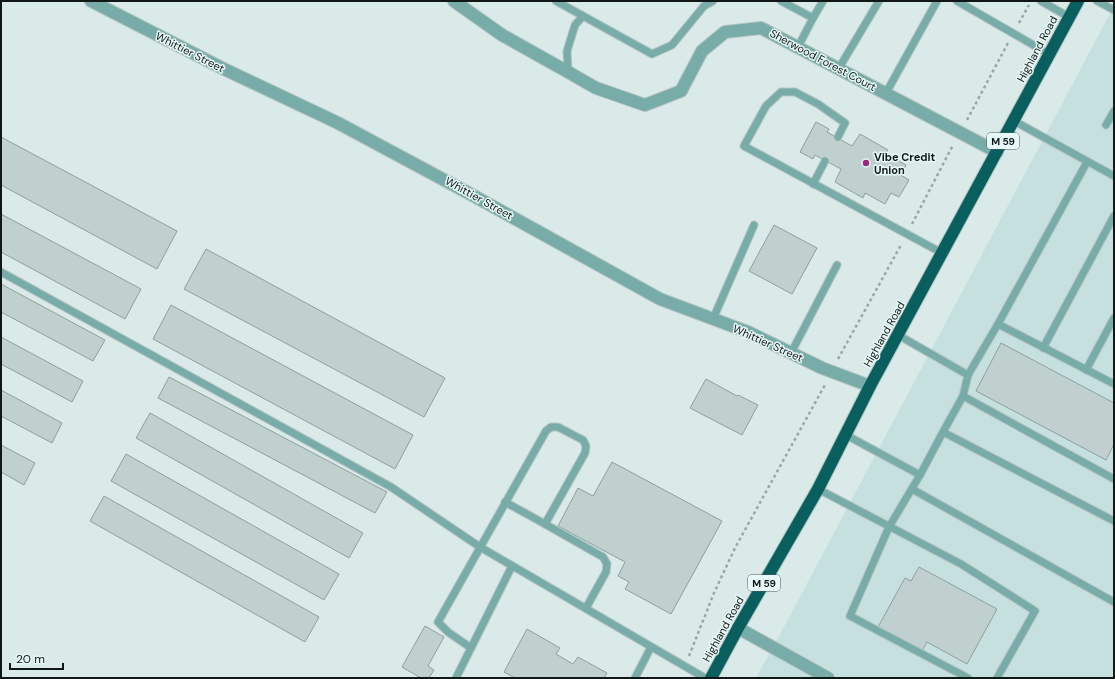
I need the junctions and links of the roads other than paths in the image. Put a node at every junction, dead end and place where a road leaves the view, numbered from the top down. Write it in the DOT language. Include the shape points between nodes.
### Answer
graph roads {
  1 [pos="91,1"];
  2 [pos="454,1"];
  3 [pos="556,1"];
  4 [pos="713,1"];
  5 [pos="781,1"];
  6 [pos="822,1"];
  7 [pos="878,1"];
  8 [pos="937,1"];
  9 [pos="957,1"];
  10 [pos="1041,1"];
  11 [pos="1078,1"];
  12 [pos="1097,1"];
  13 [pos="1114,10"];
  14 [pos="583,16"];
  15 [pos="1069,17"];
  16 [pos="812,18"];
  17 [pos="798,47"];
  18 [pos="1049,54"];
  19 [pos="839,68"];
  20 [pos="568,72"];
  21 [pos="886,93"];
  22 [pos="1114,111"];
  23 [pos="1014,121"];
  24 [pos="1106,125"];
  25 [pos="838,137"];
  26 [pos="997,152"];
  27 [pos="825,161"];
  28 [pos="1087,162"];
  29 [pos="1114,176"];
  30 [pos="813,184"];
  31 [pos="1114,216"];
  32 [pos="754,225"];
  33 [pos="942,253"];
  34 [pos="838,265"];
  35 [pos="1,272"];
  36 [pos="1114,318"];
  37 [pos="713,319"];
  38 [pos="998,324"];
  39 [pos="898,335"];
  40 [pos="1043,348"];
  41 [pos="791,353"];
  42 [pos="1086,370"];
  43 [pos="968,375"];
  44 [pos="1114,384"];
  45 [pos="870,386"];
  46 [pos="963,396"];
  47 [pos="943,432"];
  48 [pos="846,435"];
  49 [pos="920,476"];
  50 [pos="1114,479"];
  51 [pos="818,489"];
  52 [pos="912,489"];
  53 [pos="505,502"];
  54 [pos="1114,521"];
  55 [pos="545,524"];
  56 [pos="889,527"];
  57 [pos="480,547"];
  58 [pos="512,566"];
  59 [pos="1114,602"];
  60 [pos="586,608"];
  61 [pos="738,628"];
  62 [pos="651,647"];
  63 [pos="471,648"];
  64 [pos="456,678"];
  65 [pos="635,678"];
  66 [pos="705,678"];
  67 [pos="711,678"];
  68 [pos="828,678"];
  69 [pos="968,678"];
  70 [pos="997,678"];
  1 -- 37 [label="street, Whittier Street" via="224,69 338,123 660,299"];
  2 -- 20 [label="street, Sherwood Forest Court" via="502,35"];
  3 -- 14 [label="lane"];
  4 -- 14 [label="lane" via="704,6 672,45 652,54"];
  5 -- 16 [label="lane"];
  6 -- 16 [label="lane"];
  7 -- 19 [label="lane"];
  8 -- 21 [label="lane"];
  9 -- 18 [label="lane"];
  10 -- 15 [label="lane"];
  11 -- 15 [label="highway, Highland Road / M 59"];
  12 -- 13 [label="lane"];
  14 -- 20 [label="lane" via="575,25 567,51"];
  15 -- 18 [label="highway, Highland Road / M 59"];
  16 -- 17 [label="lane"];
  17 -- 19 [label="street, Sherwood Forest Court"];
  17 -- 20 [label="street, Sherwood Forest Court" via="761,28 725,32 702,52 681,91 645,105 596,88"];
  18 -- 23 [label="highway, Highland Road / M 59"];
  19 -- 21 [label="street, Sherwood Forest Court"];
  21 -- 26 [label="street, Sherwood Forest Court"];
  22 -- 24 [label="lane"];
  23 -- 26 [label="highway, Highland Road / M 59"];
  23 -- 28 [label="lane"];
  25 -- 30 [label="lane" via="845,123 795,92 781,92 766,106 744,146"];
  26 -- 33 [label="highway, Highland Road / M 59"];
  27 -- 30 [label="lane"];
  28 -- 29 [label="lane"];
  28 -- 38 [label="lane"];
  30 -- 33 [label="lane"];
  31 -- 40 [label="lane"];
  32 -- 37 [label="lane"];
  33 -- 39 [label="highway, Highland Road / M 59"];
  34 -- 41 [label="lane"];
  35 -- 57 [label="lane" via="391,487"];
  36 -- 42 [label="lane"];
  37 -- 41 [label="street, Whittier Street" via="748,332"];
  38 -- 40 [label="lane"];
  38 -- 43 [label="lane"];
  39 -- 43 [label="lane"];
  39 -- 45 [label="highway, Highland Road / M 59"];
  40 -- 42 [label="lane"];
  41 -- 45 [label="street, Whittier Street"];
  42 -- 44 [label="lane"];
  43 -- 46 [label="lane"];
  45 -- 48 [label="highway, Highland Road / M 59"];
  46 -- 47 [label="lane"];
  46 -- 50 [label="lane"];
  47 -- 49 [label="lane"];
  47 -- 54 [label="lane"];
  48 -- 49 [label="lane"];
  48 -- 51 [label="highway, Highland Road / M 59"];
  49 -- 52 [label="lane"];
  51 -- 56 [label="lane"];
  51 -- 61 [label="highway, Highland Road / M 59"];
  52 -- 56 [label="lane"];
  52 -- 59 [label="lane"];
  53 -- 55 [label="lane"];
  53 -- 55 [label="lane" via="546,431 551,427 558,427 583,440 586,446 585,453"];
  53 -- 57 [label="lane"];
  55 -- 60 [label="lane" via="603,557 607,564 606,572"];
  56 -- 69 [label="lane" via="850,616"];
  56 -- 70 [label="lane" via="961,564 1035,611"];
  57 -- 58 [label="lane"];
  57 -- 63 [label="lane" via="438,622"];
  58 -- 60 [label="lane"];
  58 -- 63 [label="lane"];
  60 -- 62 [label="lane"];
  61 -- 67 [label="highway, Highland Road / M 59"];
  61 -- 68 [label="street"];
  62 -- 65 [label="lane"];
  62 -- 66 [label="lane"];
  63 -- 64 [label="lane"];
}
